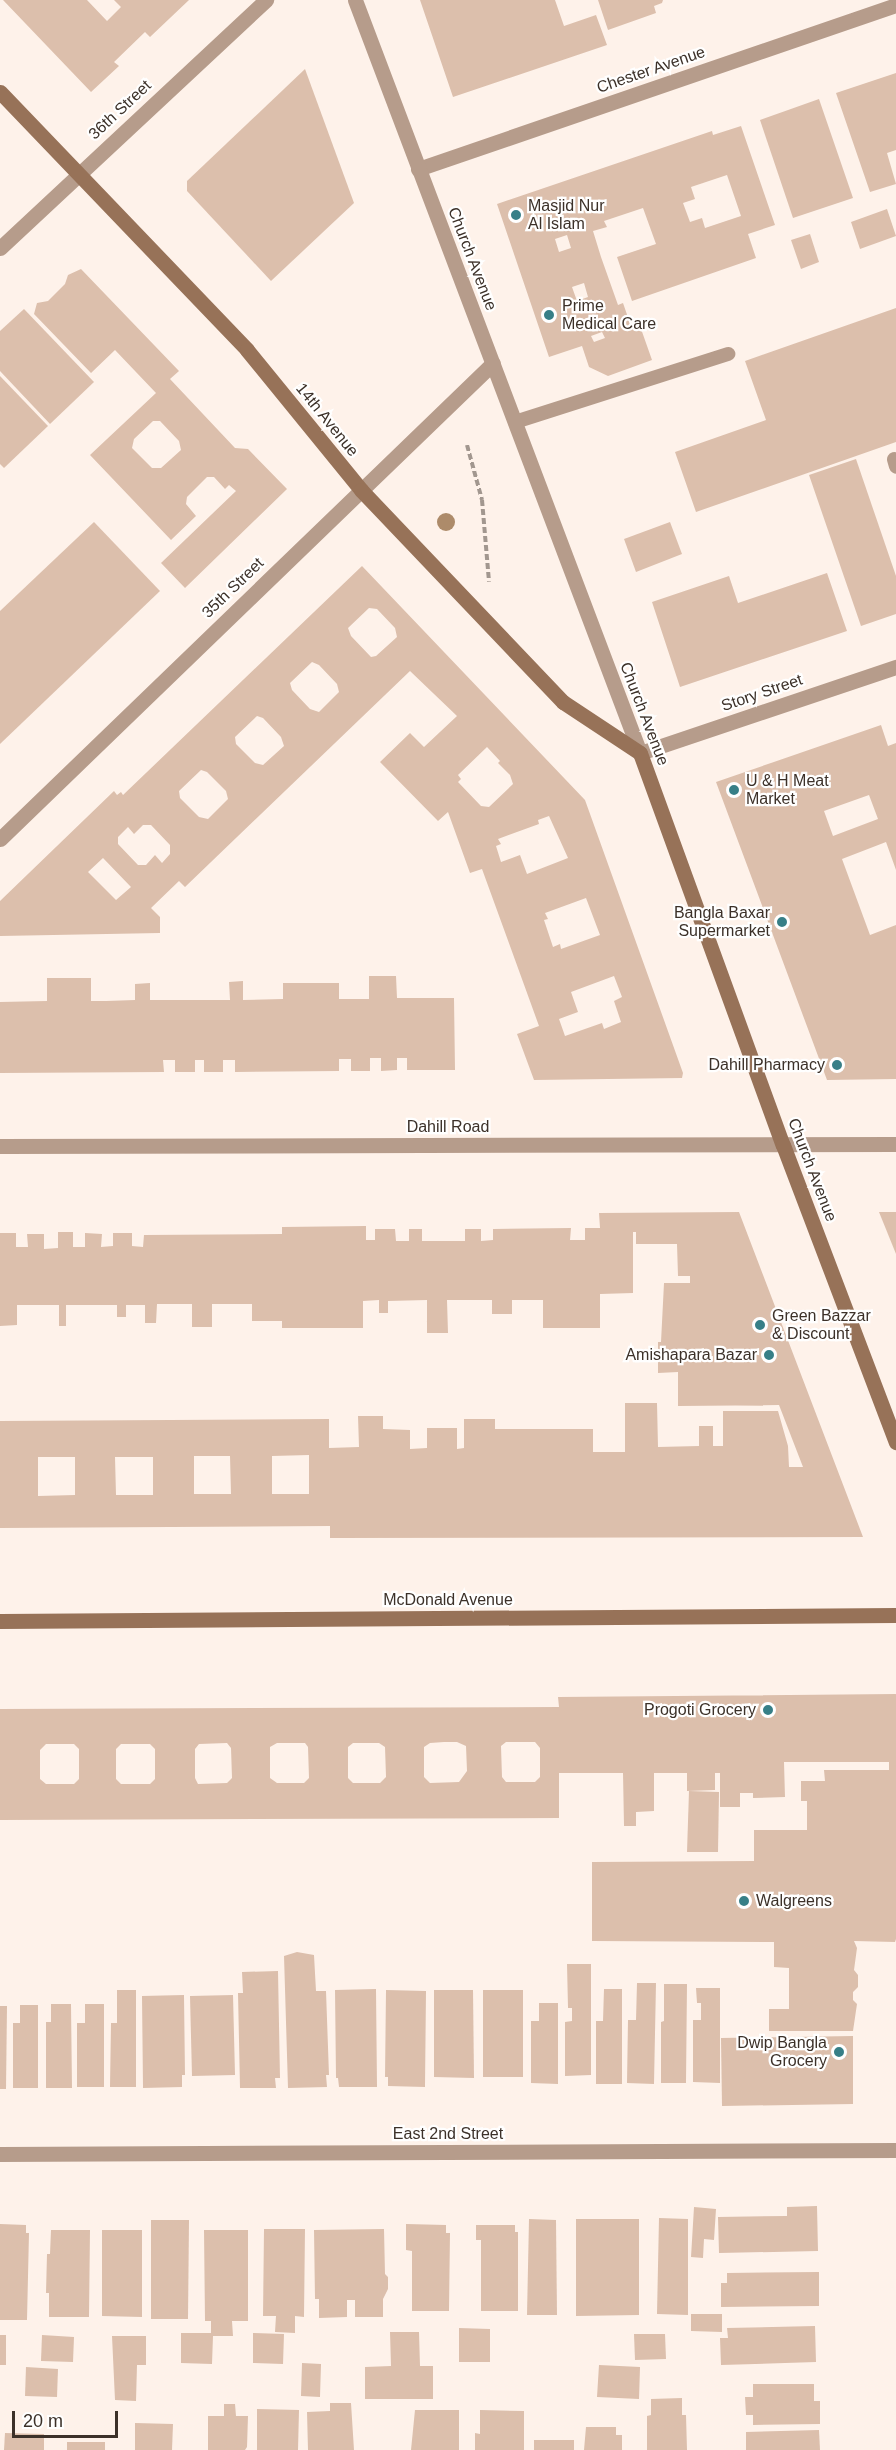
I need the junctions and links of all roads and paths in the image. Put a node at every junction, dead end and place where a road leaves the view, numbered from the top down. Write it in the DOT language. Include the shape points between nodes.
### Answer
graph roads {
  1 [pos="266,0"];
  2 [pos="355,0"];
  3 [pos="896,4"];
  4 [pos="0,92"];
  5 [pos="418,169"];
  6 [pos="78,174"];
  7 [pos="0,248"];
  8 [pos="728,354"];
  9 [pos="493,363"];
  10 [pos="515,422"];
  11 [pos="467,444"];
  12 [pos="361,490"];
  13 [pos="495,589"];
  14 [pos="896,667"];
  15 [pos="640,753"];
  16 [pos="0,838"];
  17 [pos="896,1144"];
  18 [pos="783,1145"];
  19 [pos="0,1146"];
  20 [pos="896,1442"];
  21 [pos="896,1615"];
  22 [pos="0,1621"];
  23 [pos="896,2150"];
  24 [pos="0,2154"];
  1 -- 6 [label="street, 36th Street"];
  2 -- 5 [label="street, Church Avenue"];
  3 -- 5 [label="street, Chester Avenue"];
  4 -- 6 [label="main road, 14th Avenue"];
  5 -- 9 [label="street, Church Avenue"];
  6 -- 7 [label="street, 36th Street"];
  6 -- 12 [label="main road, 14th Avenue" via="247,350"];
  8 -- 10 [label="lane"];
  9 -- 10 [label="street, Church Avenue"];
  9 -- 12 [label="street, 35th Street"];
  10 -- 15 [label="street, Church Avenue"];
  11 -- 13 [label="path" via="482,500 487,580"];
  12 -- 15 [label="main road, 14th Avenue" via="562,702"];
  12 -- 16 [label="street, 35th Street"];
  14 -- 15 [label="street, Story Street"];
  15 -- 18 [label="main road, Church Avenue"];
  17 -- 18 [label="street, Dahill Road"];
  18 -- 19 [label="street, Dahill Road"];
  18 -- 20 [label="main road, Church Avenue"];
  21 -- 22 [label="main road, McDonald Avenue"];
  23 -- 24 [label="street, East 2nd Street"];
}
